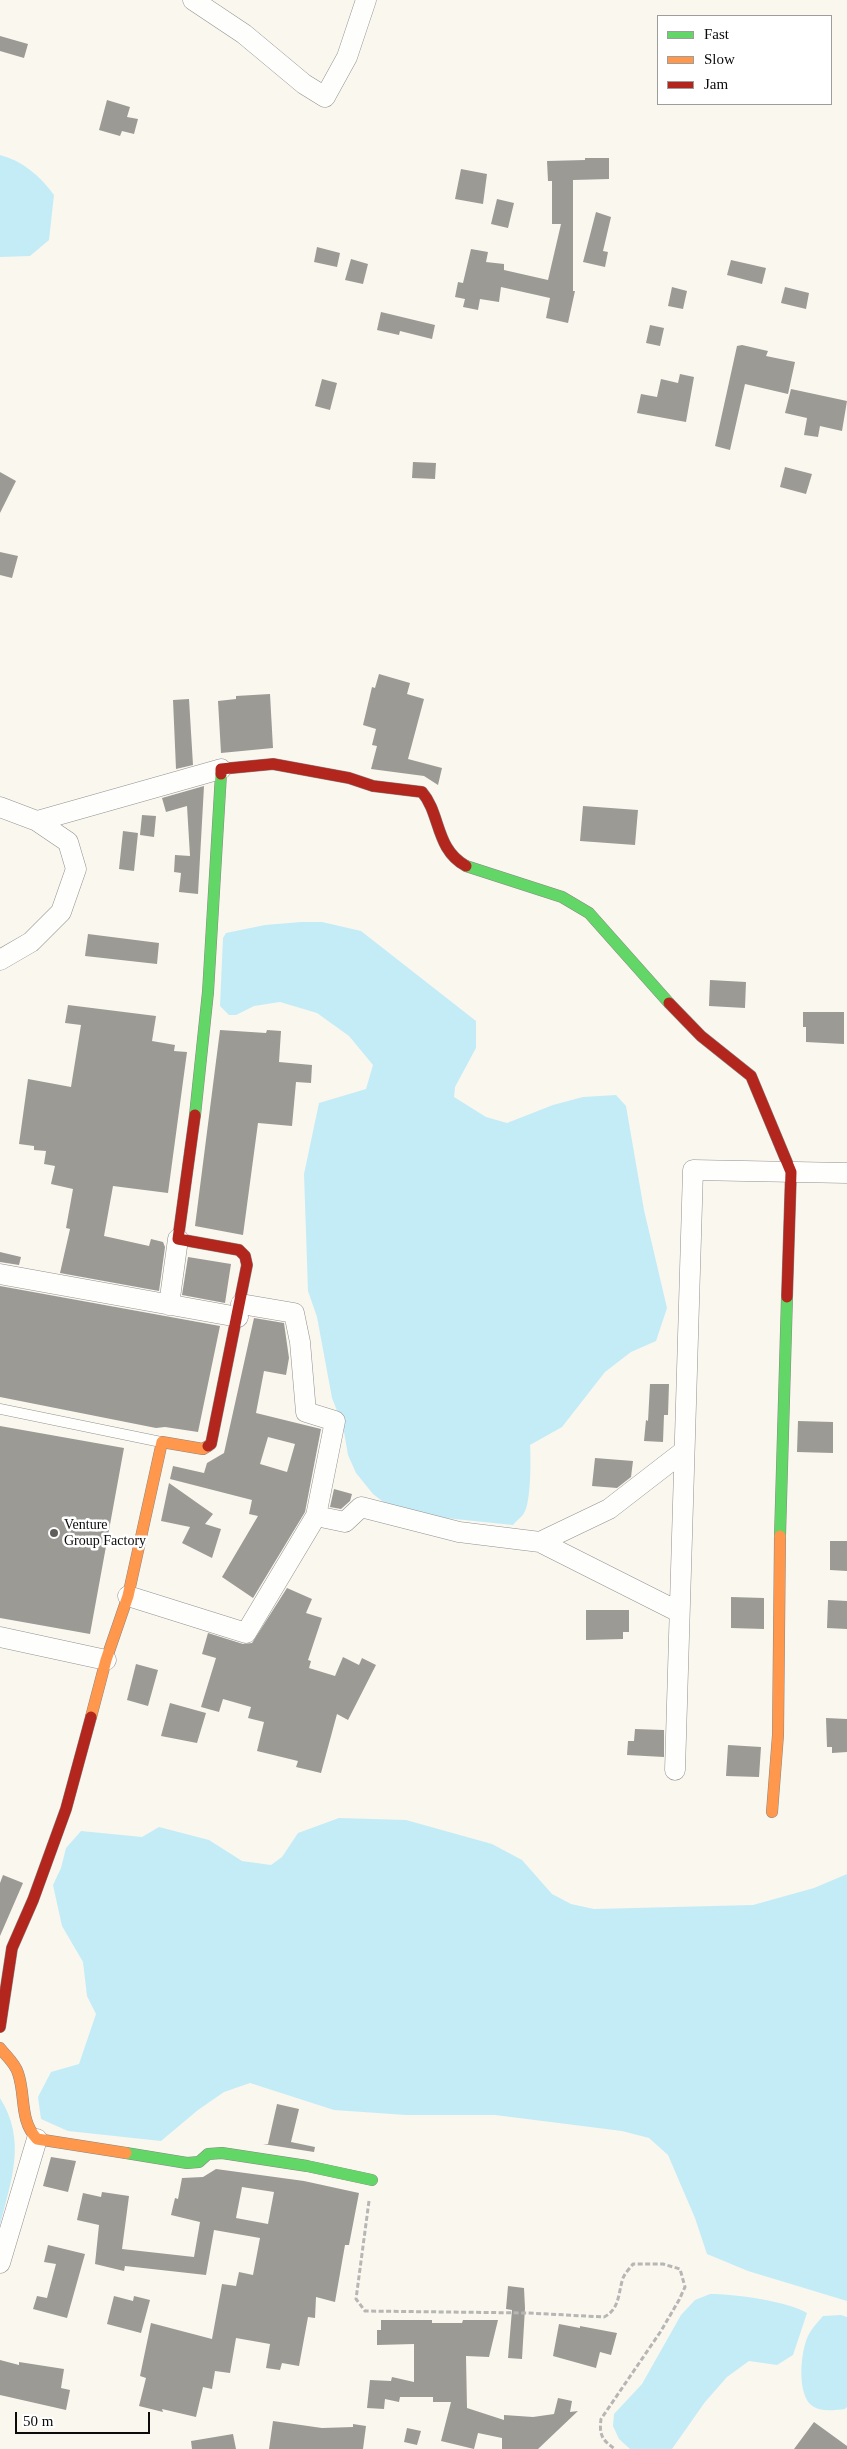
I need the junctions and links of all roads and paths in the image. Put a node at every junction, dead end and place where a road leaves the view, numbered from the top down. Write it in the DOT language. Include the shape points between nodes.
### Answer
graph roads {
  1 [pos="193,0"];
  2 [pos="366,0"];
  3 [pos="221,769"];
  4 [pos="0,807"];
  5 [pos="37,821"];
  6 [pos="0,960"];
  7 [pos="791,1172"];
  8 [pos="847,1173"];
  9 [pos="178,1239"];
  10 [pos="0,1274"];
  11 [pos="169,1305"];
  12 [pos="240,1310"];
  13 [pos="0,1409"];
  14 [pos="162,1442"];
  15 [pos="684,1451"];
  16 [pos="316,1516"];
  17 [pos="540,1542"];
  18 [pos="128,1596"];
  19 [pos="679,1612"];
  20 [pos="0,1637"];
  21 [pos="106,1660"];
  22 [pos="675,1770"];
  23 [pos="772,1812"];
  24 [pos="0,2027"];
  25 [pos="0,2048"];
  26 [pos="37,2139"];
  27 [pos="372,2180"];
  28 [pos="0,2263"];
  29 [pos="615,2449"];
  1 -- 2 [label="street" via="244,34 304,84 326,97 347,57"];
  3 -- 5 [label="street"];
  3 -- 7 [label="street" via="273,764 349,778 373,786 422,792 428,799 442,841 464,865 562,897 589,913 678,1013 751,1076"];
  3 -- 9 [label="street" via="208,992"];
  4 -- 5 [label="street"];
  5 -- 6 [label="street" via="68,842 76,868 61,912 31,942"];
  7 -- 8 [label="street"];
  7 -- 15 [label="street" via="693,1170"];
  7 -- 23 [label="street" via="781,1473 778,1735"];
  9 -- 11 [label="street"];
  9 -- 12 [label="street" via="239,1250 245,1256 247,1265"];
  10 -- 11 [label="street"];
  11 -- 12 [label="street"];
  12 -- 14 [label="street" via="211,1444 203,1449"];
  12 -- 16 [label="street" via="294,1313 306,1412 335,1421"];
  13 -- 14 [label="lane"];
  14 -- 18 [label="street"];
  15 -- 17 [label="street" via="609,1509"];
  15 -- 19 [label="street"];
  16 -- 17 [label="street" via="345,1522 361,1507 459,1532"];
  16 -- 18 [label="street" via="246,1634"];
  17 -- 19 [label="street"];
  18 -- 21 [label="street"];
  19 -- 22 [label="street"];
  20 -- 21 [label="street"];
  21 -- 24 [label="street" via="66,1809 12,1948"];
  25 -- 26 [label="street" via="17,2071 25,2121"];
  26 -- 27 [label="street" via="188,2163 204,2160 208,2154 222,2153"];
  26 -- 28 [label="street"];
  27 -- 29 [label="path" via="357,2282 356,2299 364,2310 604,2317 615,2306 624,2276 633,2264 662,2264 680,2269 685,2287 679,2300 601,2419 599,2431 604,2442"];
}
